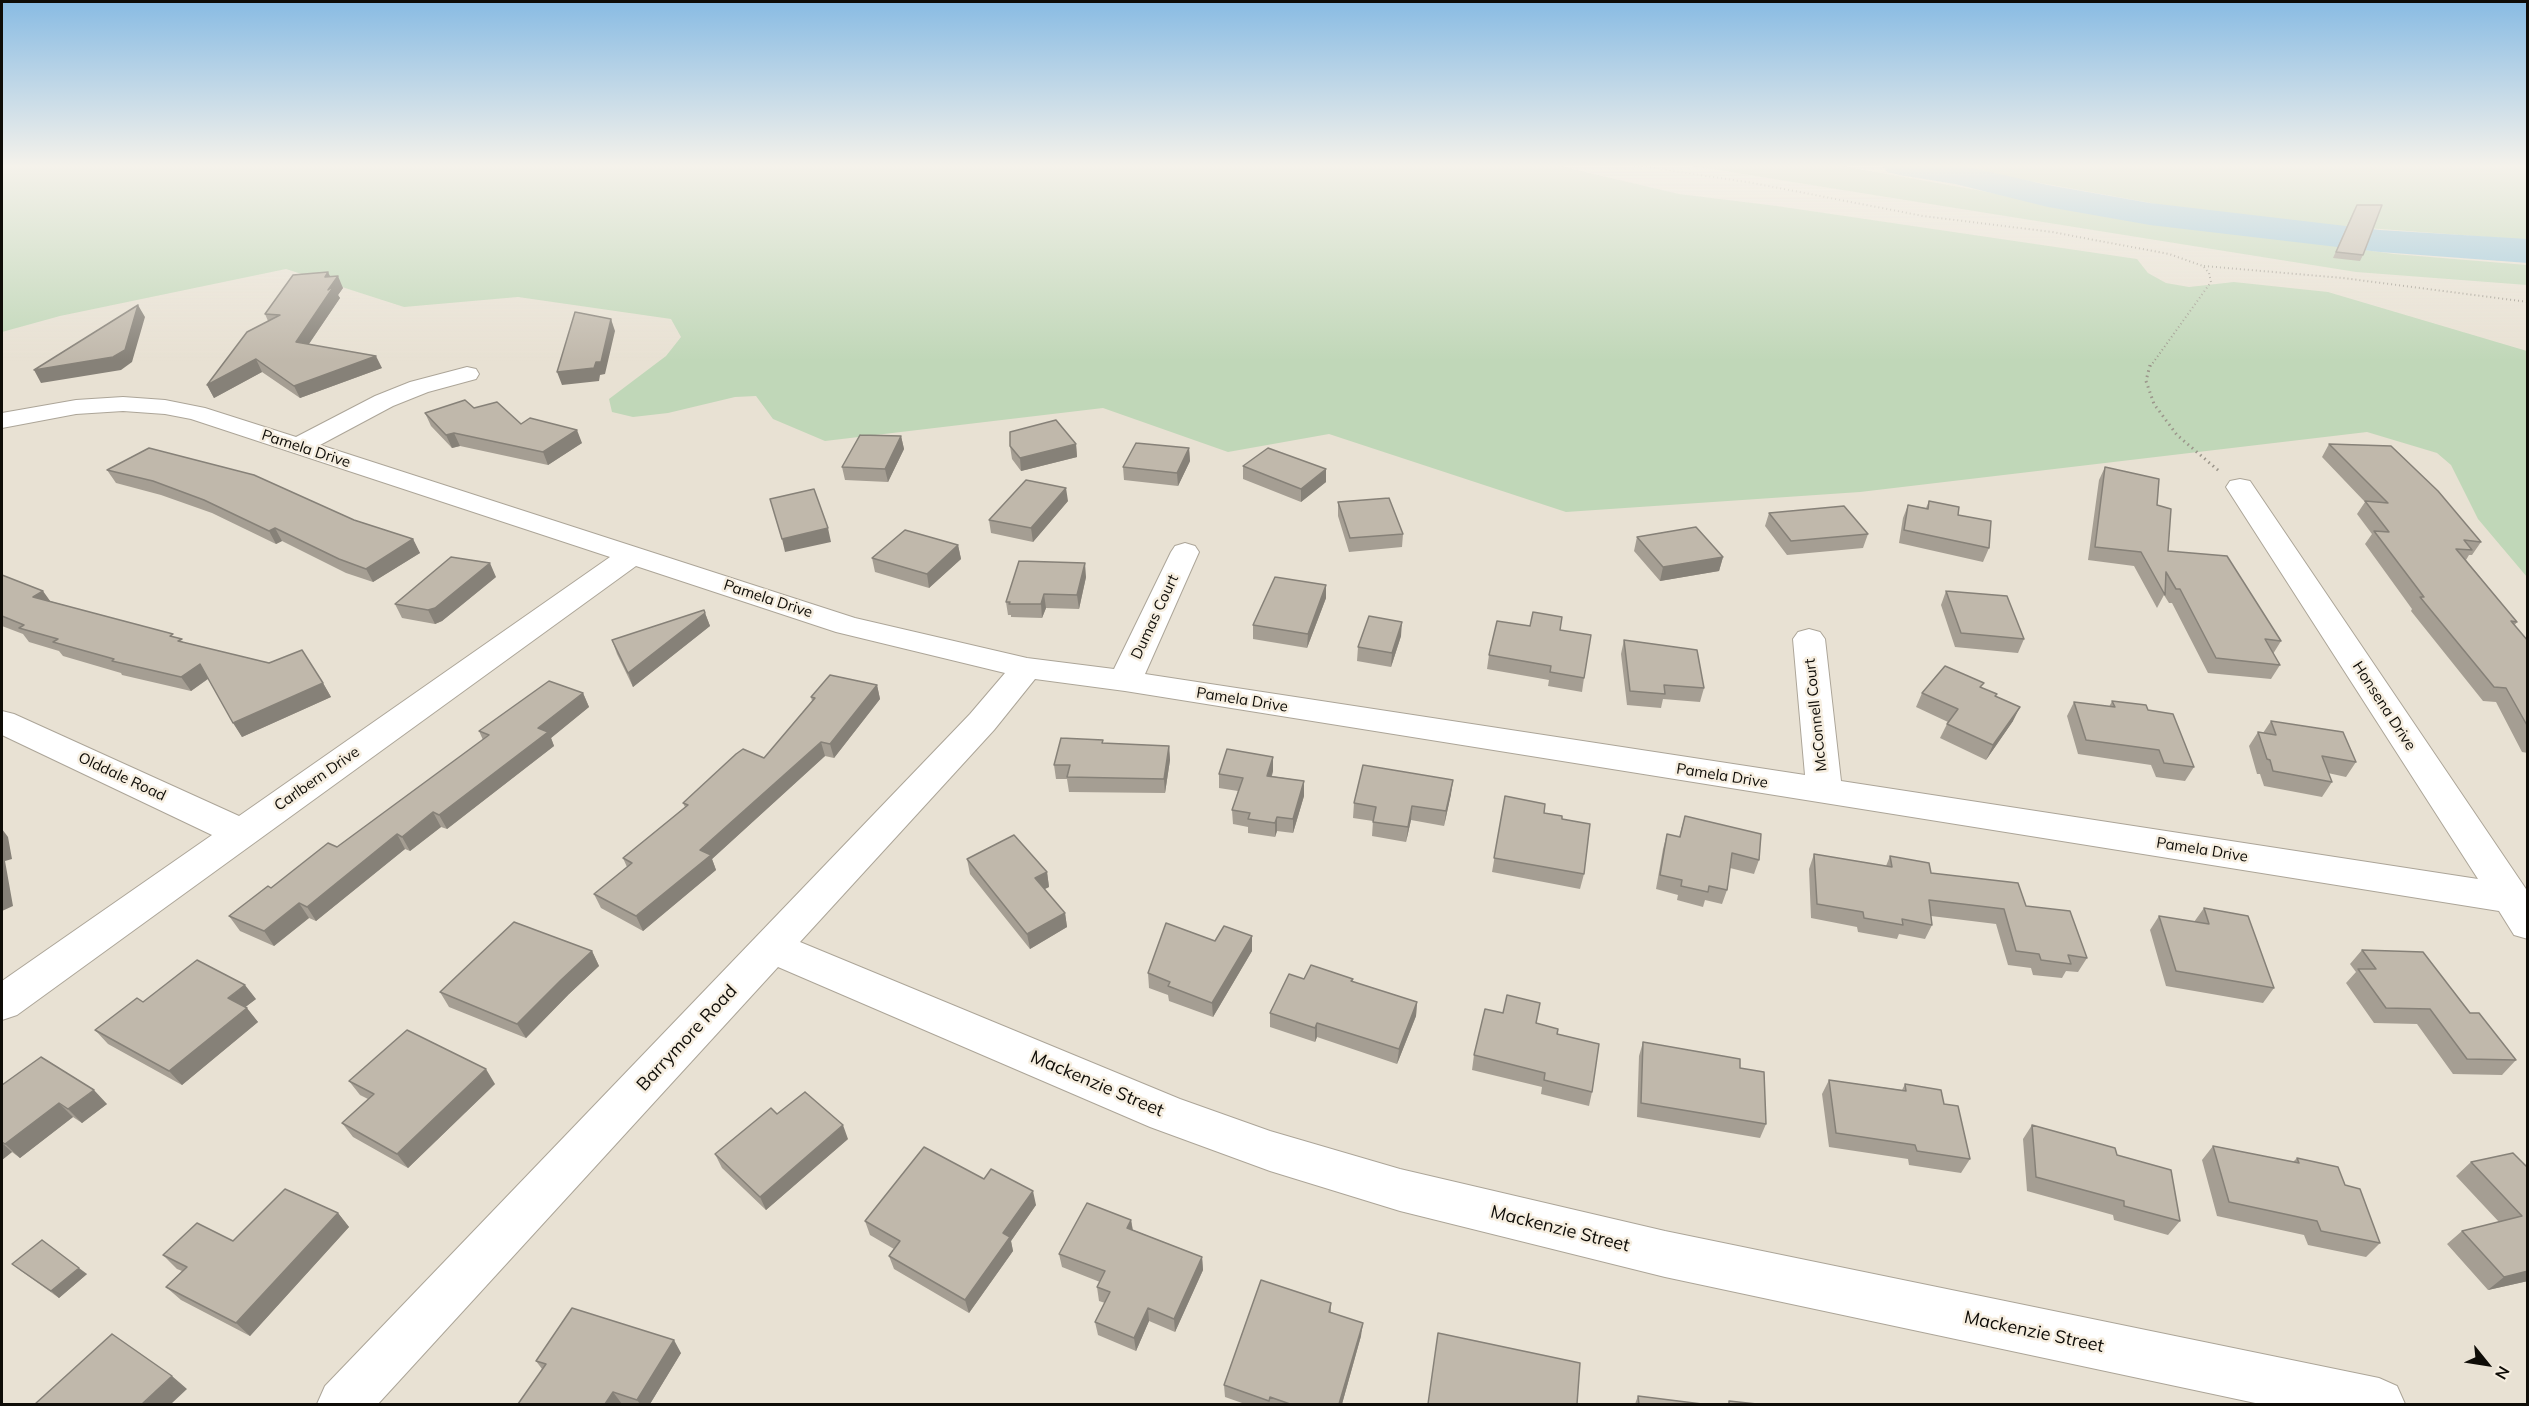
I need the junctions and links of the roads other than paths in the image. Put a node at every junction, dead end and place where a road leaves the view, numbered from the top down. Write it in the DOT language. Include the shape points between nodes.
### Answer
graph roads {
  1 [pos="467,374"];
  2 [pos="2,420"];
  3 [pos="299,446"];
  4 [pos="2240,487"];
  5 [pos="1185,552"];
  6 [pos="633,555"];
  7 [pos="1809,639"];
  8 [pos="1027,668"];
  9 [pos="1125,681"];
  10 [pos="2,722"];
  11 [pos="1824,791"];
  12 [pos="242,833"];
  13 [pos="2519,911"];
  14 [pos="772,947"];
  15 [pos="2,1003"];
  16 [pos="343,1404"];
  17 [pos="2379,1404"];
  1 -- 3 [label="street" via="384,401"];
  2 -- 3 [label="street, Pamela Drive" via="76,407 165,406"];
  3 -- 6 [label="street, Pamela Drive"];
  4 -- 13 [label="street, Honsena Drive"];
  5 -- 9 [label="street, Dumas Court"];
  6 -- 8 [label="street, Pamela Drive" via="847,625"];
  6 -- 12 [label="street, Carlbern Drive"];
  7 -- 11 [label="street, McConnell Court"];
  8 -- 9 [label="street, Pamela Drive"];
  8 -- 14 [label="street, Barrymore Road" via="974,731"];
  9 -- 11 [label="street, Pamela Drive"];
  10 -- 12 [label="street, Olddale Road"];
  11 -- 13 [label="street, Pamela Drive"];
  12 -- 15 [label="street, Carlbern Drive"];
  14 -- 16 [label="street, Barrymore Road"];
  14 -- 17 [label="street, Mackenzie Street" via="1166,1113 1270,1151 1400,1190 1665,1254"];
}
